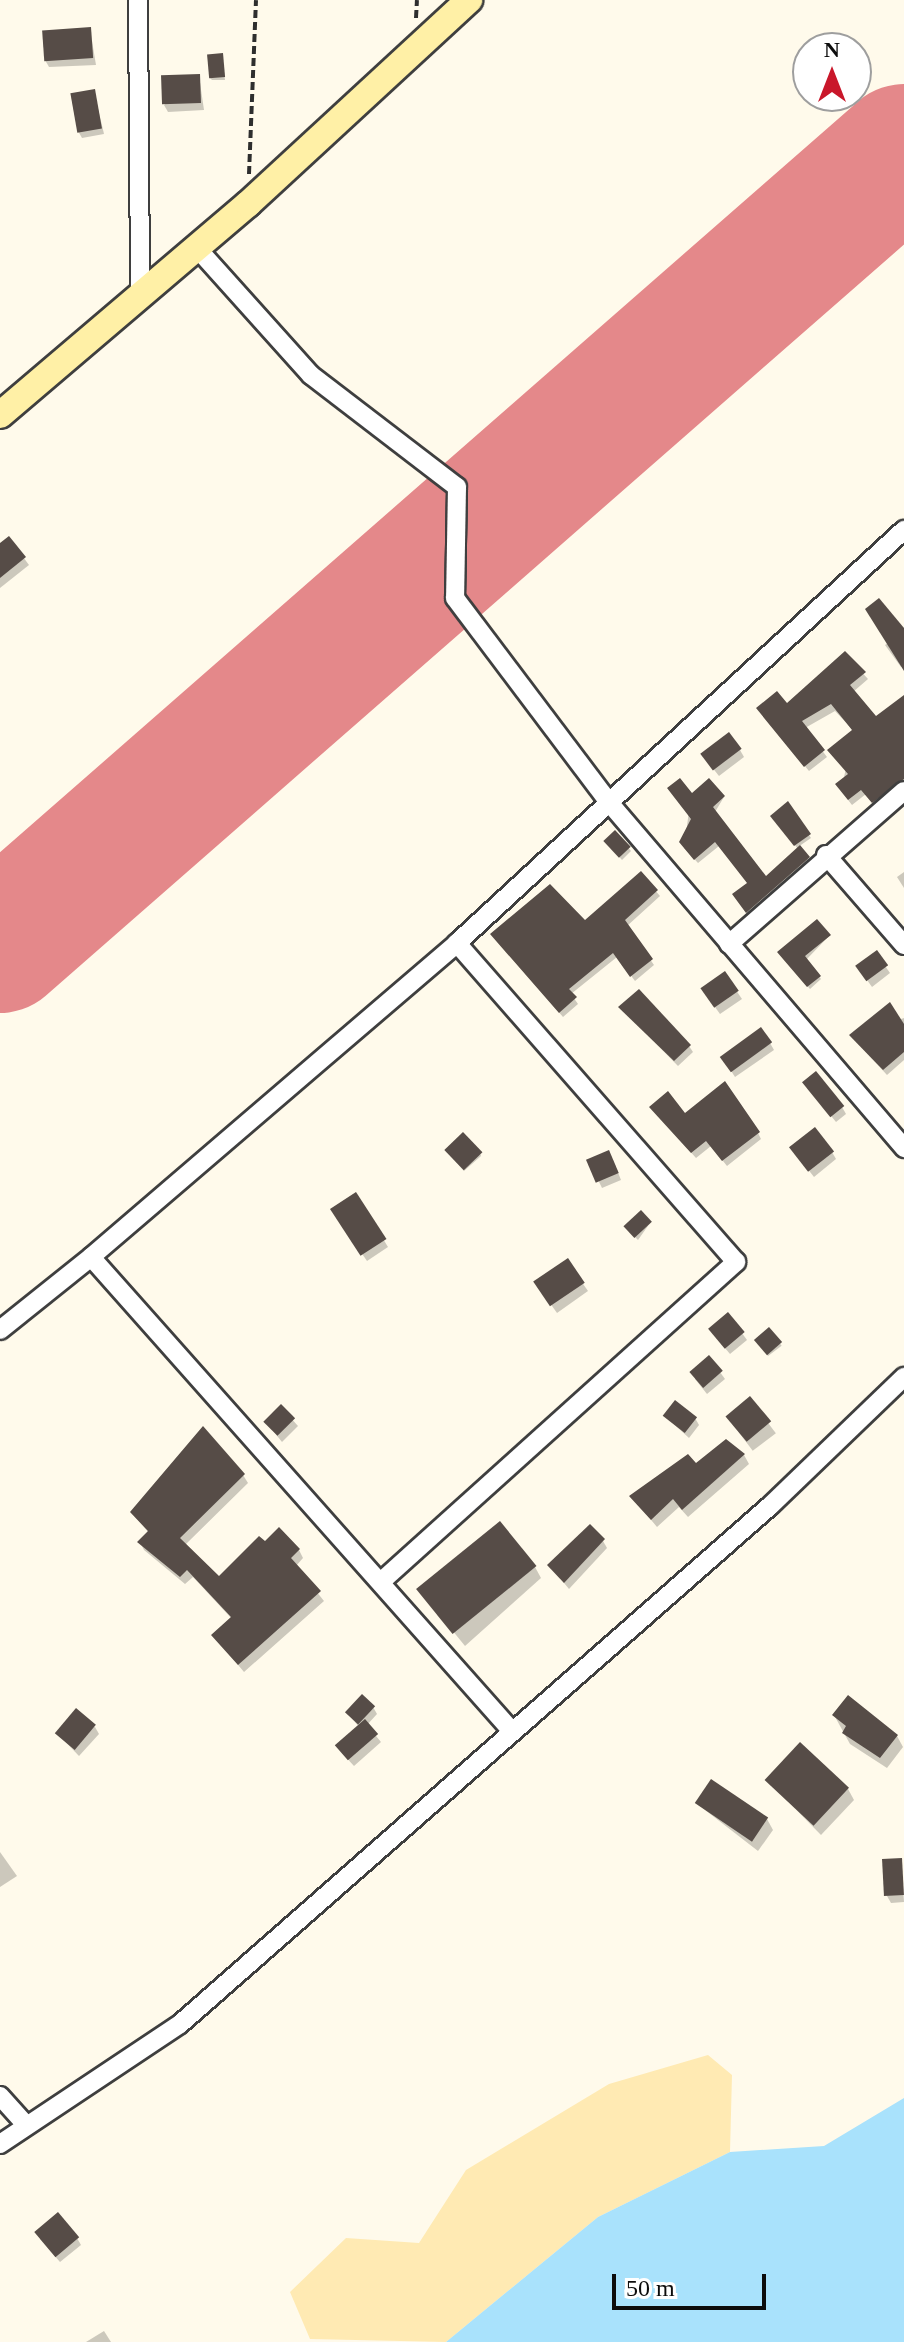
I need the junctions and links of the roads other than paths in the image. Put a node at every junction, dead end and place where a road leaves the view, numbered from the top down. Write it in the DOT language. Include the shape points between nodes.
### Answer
graph roads {
  1 [pos="138,0"];
  2 [pos="469,0"];
  3 [pos="196,247"];
  4 [pos="140,289"];
  5 [pos="0,415"];
  6 [pos="904,530"];
  7 [pos="904,791"];
  8 [pos="607,800"];
  9 [pos="826,855"];
  10 [pos="457,943"];
  11 [pos="729,944"];
  12 [pos="904,945"];
  13 [pos="904,1148"];
  14 [pos="91,1257"];
  15 [pos="0,1330"];
  16 [pos="904,1377"];
  17 [pos="384,1579"];
  18 [pos="510,1729"];
  19 [pos="0,2096"];
  20 [pos="24,2123"];
  21 [pos="0,2144"];
  1 -- 4 [label="street"];
  2 -- 3 [label="street"];
  3 -- 4 [label="street"];
  3 -- 8 [label="street" via="311,375 457,487 455,598"];
  4 -- 5 [label="street"];
  6 -- 8 [label="street"];
  7 -- 9 [label="street"];
  8 -- 10 [label="street"];
  8 -- 11 [label="street"];
  9 -- 11 [label="street"];
  9 -- 12 [label="street"];
  10 -- 14 [label="street"];
  10 -- 17 [label="street" via="736,1262"];
  11 -- 13 [label="street"];
  14 -- 15 [label="street"];
  14 -- 17 [label="street" via="258,1449"];
  16 -- 18 [label="street" via="771,1505"];
  17 -- 18 [label="street"];
  18 -- 20 [label="street" via="180,2024"];
  19 -- 20 [label="street"];
  20 -- 21 [label="street"];
}
